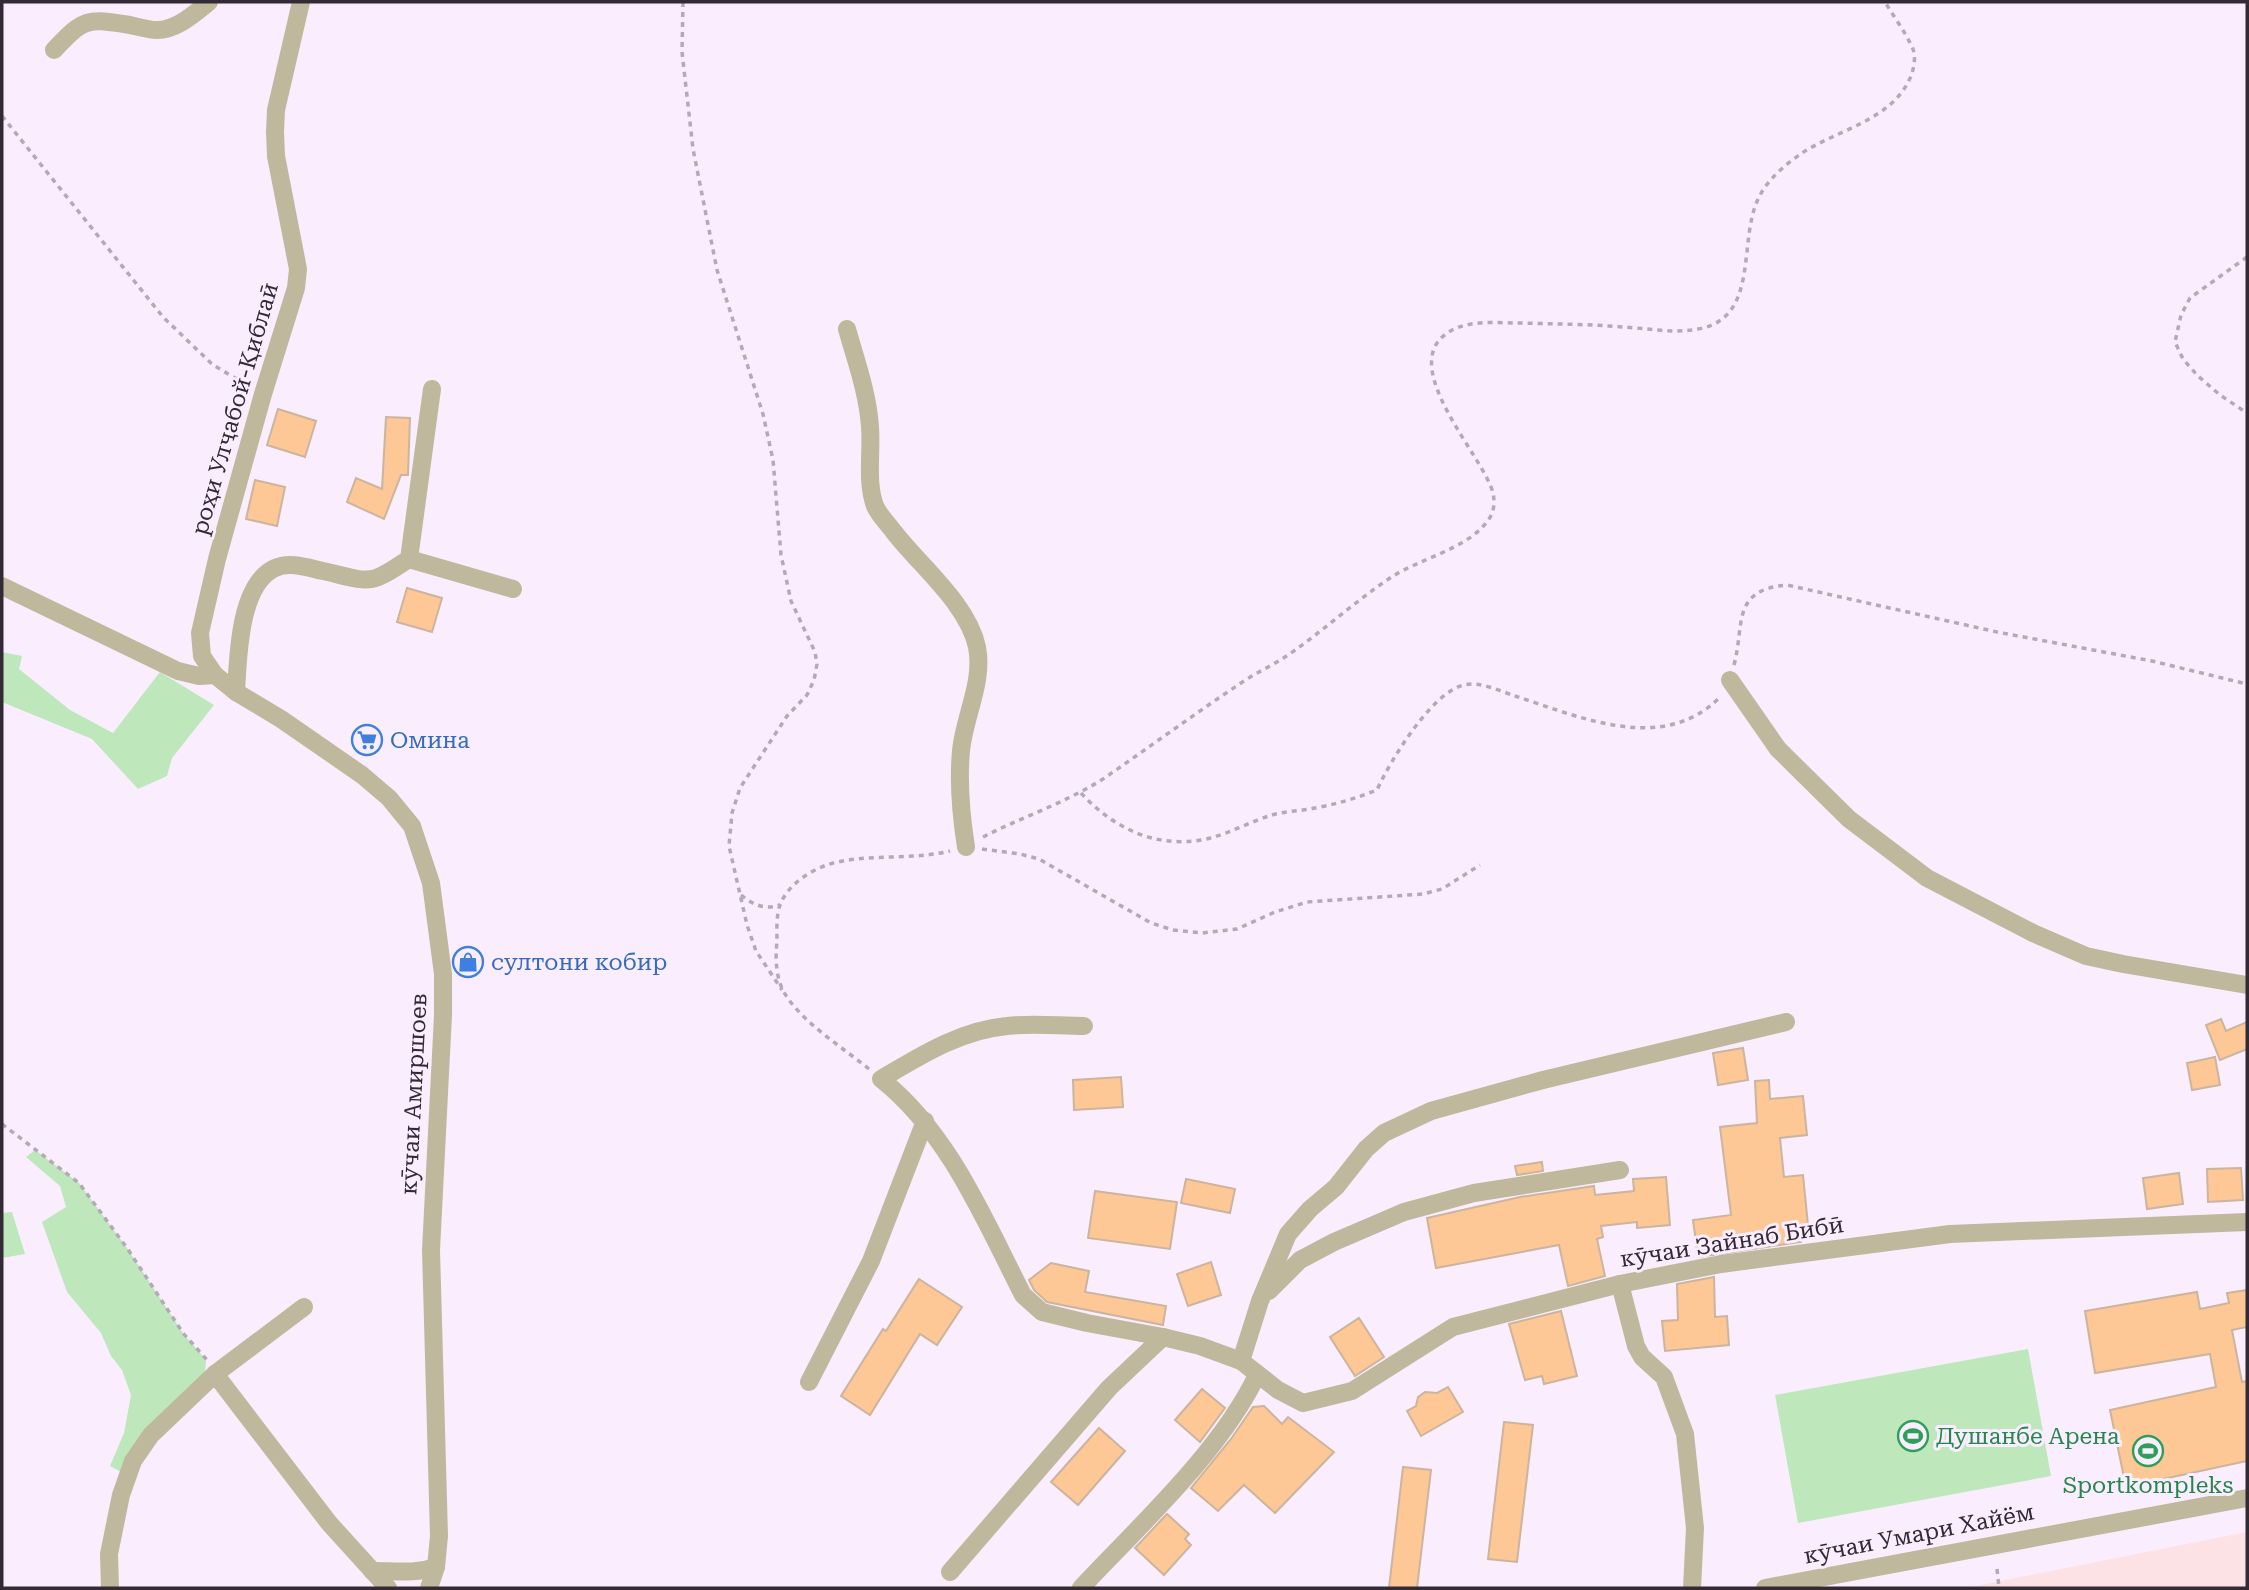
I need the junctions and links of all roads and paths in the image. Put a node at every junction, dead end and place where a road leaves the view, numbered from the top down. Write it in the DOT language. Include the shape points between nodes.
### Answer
graph roads {
  1 [pos="209,2"];
  2 [pos="301,2"];
  3 [pos="683,2"];
  4 [pos="1885,2"];
  5 [pos="54,50"];
  6 [pos="2,116"];
  7 [pos="2247,257"];
  8 [pos="847,329"];
  9 [pos="432,389"];
  10 [pos="262,394"];
  11 [pos="2247,413"];
  12 [pos="409,559"];
  13 [pos="2,586"];
  14 [pos="513,589"];
  15 [pos="215,675"];
  16 [pos="1730,680"];
  17 [pos="2247,684"];
  18 [pos="236,692"];
  19 [pos="1081,793"];
  20 [pos="967,847"];
  21 [pos="1480,865"];
  22 [pos="740,894"];
  23 [pos="780,905"];
  24 [pos="2247,985"];
  25 [pos="783,992"];
  26 [pos="1786,1023"];
  27 [pos="1084,1026"];
  28 [pos="881,1079"];
  29 [pos="925,1121"];
  30 [pos="2,1124"];
  31 [pos="1620,1170"];
  32 [pos="2247,1222"];
  33 [pos="1620,1284"];
  34 [pos="1260,1301"];
  35 [pos="304,1307"];
  36 [pos="1163,1337"];
  37 [pos="1241,1362"];
  38 [pos="215,1374"];
  39 [pos="1257,1376"];
  40 [pos="809,1382"];
  41 [pos="2247,1498"];
  42 [pos="436,1567"];
  43 [pos="1997,1569"];
  44 [pos="372,1572"];
  45 [pos="950,1572"];
  46 [pos="110,1588"];
  47 [pos="388,1588"];
  48 [pos="429,1588"];
  49 [pos="1081,1588"];
  50 [pos="1692,1588"];
  51 [pos="1765,1588"];
  52 [pos="1999,1588"];
  1 -- 5 [label="street" via="186,19 158,30 87,22"];
  2 -- 10 [label="street, роҳи Улҷабой-Қиблаӣ" via="275,132 299,269"];
  3 -- 22 [label="path" via="682,52 693,149 717,270 763,414 791,601 816,652 817,664 807,695 787,716 740,788 729,846"];
  4 -- 19 [label="path" via="1914,51 1914,69 1907,86 1892,104 1802,153 1773,177 1759,197 1749,225 1741,293 1731,310 1718,322 1699,329 1487,322 1444,335 1434,349 1432,366 1456,430 1493,492 1490,518 1478,532 1392,577 1287,655"];
  6 -- 10 [label="path" via="163,317 213,365"];
  7 -- 11 [label="path" via="2190,299 2175,342 2198,376"];
  8 -- 20 [label="street" via="870,425 876,508 950,597 976,643 977,678 961,750"];
  9 -- 12 [label="street"];
  10 -- 15 [label="street, роҳи Улҷабой-Қиблаӣ" via="200,633 202,656"];
  12 -- 14 [label="street"];
  12 -- 18 [label="street" via="375,579 291,565 262,578 248,604"];
  13 -- 15 [label="street" via="178,671"];
  15 -- 18 [label="street, роҳи Улҷабой-Қиблаӣ"];
  16 -- 17 [label="path" via="1743,609 1751,596 1768,587 1787,585"];
  16 -- 19 [label="path" via="1719,699 1696,716 1671,726 1629,729 1590,721 1486,686 1463,685 1421,719 1377,790 1275,814 1202,840 1173,842 1133,832 1097,811"];
  16 -- 24 [label="street" via="1778,749 1849,819 1927,878 2086,956"];
  18 -- 42 [label="street, кӯчаи Амиршоев" via="362,775 389,798 412,826 431,883 443,974 431,1250 440,1504"];
  19 -- 20 [label="path"];
  20 -- 21 [label="path" via="1039,859 1151,923 1202,933 1237,929 1307,902 1423,894 1442,889"];
  20 -- 23 [label="path" via="928,856 837,862 794,884"];
  22 -- 23 [label="path" via="758,906"];
  22 -- 25 [label="path" via="756,951"];
  23 -- 25 [label="path" via="775,962"];
  25 -- 28 [label="path" via="797,1011"];
  26 -- 34 [label="street" via="1543,1080 1404,1122 1366,1150 1349,1174 1288,1234"];
  27 -- 28 [label="street" via="985,1030 934,1048"];
  28 -- 29 [label="street, кӯчаи Зайнаб Бибӣ" via="905,1097"];
  29 -- 36 [label="street, кӯчаи Зайнаб Бибӣ" via="970,1190 1023,1295 1033,1306 1087,1323"];
  29 -- 40 [label="street" via="871,1261"];
  30 -- 38 [label="path" via="79,1183"];
  31 -- 34 [label="street" via="1474,1193 1404,1213 1300,1260"];
  32 -- 33 [label="street, кӯчаи Зайнаб Бибӣ" via="1950,1234 1721,1264"];
  33 -- 39 [label="street, кӯчаи Зайнаб Бибӣ" via="1453,1327 1352,1391 1303,1403"];
  33 -- 50 [label="street" via="1636,1346 1664,1377 1685,1434 1695,1528"];
  34 -- 37 [label="street"];
  35 -- 38 [label="street"];
  36 -- 37 [label="street, кӯчаи Зайнаб Бибӣ"];
  36 -- 45 [label="street" via="1109,1388"];
  37 -- 39 [label="street, кӯчаи Зайнаб Бибӣ"];
  38 -- 44 [label="street"];
  38 -- 46 [label="street" via="151,1435 133,1461 113,1526"];
  39 -- 49 [label="street" via="1243,1404 1184,1477"];
  41 -- 51 [label="street, кӯчаи Умари Хайём"];
  42 -- 44 [label="street" via="418,1573"];
  42 -- 48 [label="street, кӯчаи Амиршоев"];
  43 -- 52 [label="path"];
  44 -- 47 [label="street"];
}
